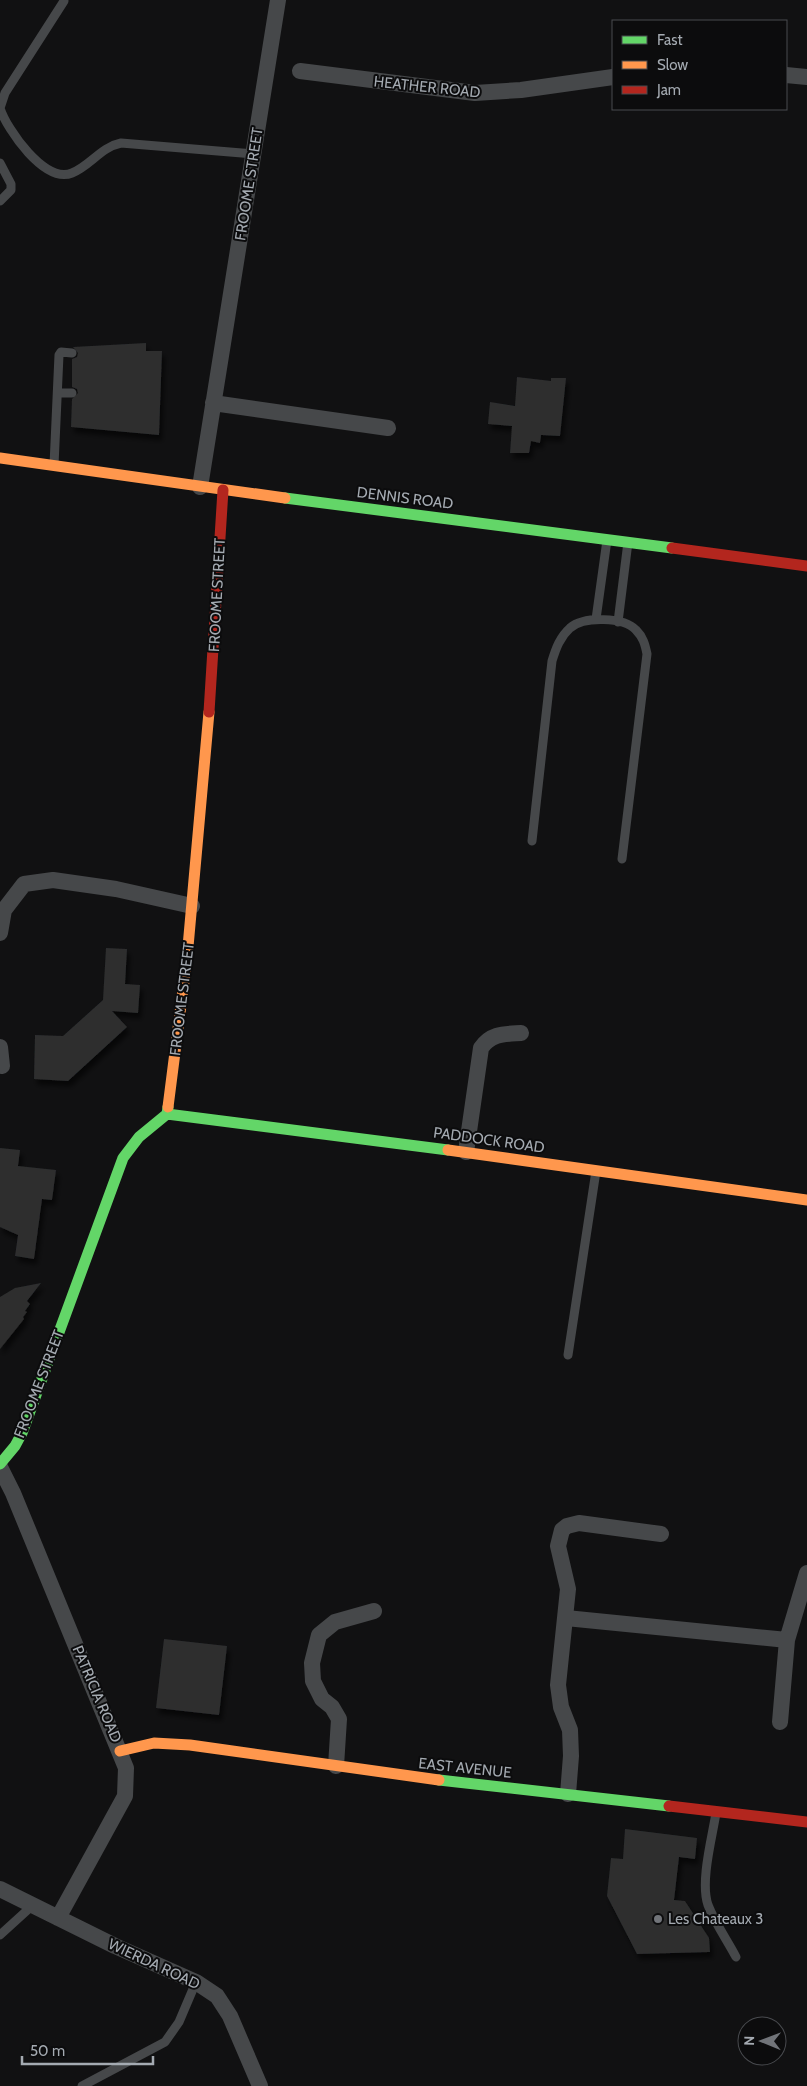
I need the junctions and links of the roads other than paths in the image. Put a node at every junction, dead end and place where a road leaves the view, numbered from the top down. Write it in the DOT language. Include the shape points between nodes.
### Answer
graph roads {
  1 [pos="278,0"];
  2 [pos="64,1"];
  3 [pos="300,71"];
  4 [pos="787,75"];
  5 [pos="612,77"];
  6 [pos="807,77"];
  7 [pos="254,154"];
  8 [pos="0,163"];
  9 [pos="0,201"];
  10 [pos="72,353"];
  11 [pos="58,393"];
  12 [pos="72,393"];
  13 [pos="214,403"];
  14 [pos="388,428"];
  15 [pos="0,458"];
  16 [pos="54,466"];
  17 [pos="200,487"];
  18 [pos="223,490"];
  19 [pos="607,539"];
  20 [pos="628,542"];
  21 [pos="807,566"];
  22 [pos="596,619"];
  23 [pos="618,622"];
  24 [pos="532,841"];
  25 [pos="622,859"];
  26 [pos="192,906"];
  27 [pos="0,933"];
  28 [pos="521,1033"];
  29 [pos="0,1047"];
  30 [pos="2,1066"];
  31 [pos="167,1114"];
  32 [pos="466,1152"];
  33 [pos="596,1171"];
  34 [pos="807,1200"];
  35 [pos="568,1355"];
  36 [pos="0,1465"];
  37 [pos="661,1534"];
  38 [pos="807,1573"];
  39 [pos="374,1610"];
  40 [pos="566,1618"];
  41 [pos="787,1640"];
  42 [pos="780,1722"];
  43 [pos="120,1752"];
  44 [pos="336,1766"];
  45 [pos="568,1794"];
  46 [pos="716,1813"];
  47 [pos="807,1822"];
  48 [pos="0,1889"];
  49 [pos="33,1905"];
  50 [pos="58,1918"];
  51 [pos="0,1935"];
  52 [pos="736,1957"];
  53 [pos="196,1982"];
  54 [pos="82,2086"];
  55 [pos="260,2086"];
  1 -- 7 [label="street, FROOME STREET"];
  2 -- 7 [label="lane" via="5,93 0,108 14,134 52,173 74,173 106,149 121,143"];
  3 -- 5 [label="street, HEATHER ROAD" via="475,93"];
  4 -- 6 [label="street"];
  7 -- 13 [label="street, FROOME STREET"];
  8 -- 9 [label="lane" via="11,190"];
  10 -- 11 [label="lane" via="62,352 59,355"];
  11 -- 12 [label="lane"];
  11 -- 16 [label="lane"];
  13 -- 14 [label="street"];
  13 -- 17 [label="street, FROOME STREET"];
  15 -- 16 [label="street, DENNIS ROAD"];
  16 -- 17 [label="street, DENNIS ROAD"];
  17 -- 18 [label="street, DENNIS ROAD"];
  18 -- 19 [label="street, DENNIS ROAD"];
  18 -- 26 [label="street, FROOME STREET" via="209,722"];
  19 -- 20 [label="street, DENNIS ROAD"];
  19 -- 22 [label="lane"];
  20 -- 21 [label="street, DENNIS ROAD"];
  20 -- 23 [label="lane"];
  22 -- 23 [label="lane"];
  22 -- 24 [label="lane" via="571,627 558,642 552,661"];
  23 -- 25 [label="lane" via="635,628 644,640 647,654"];
  26 -- 27 [label="street" via="116,889 52,880 24,884 4,910"];
  26 -- 31 [label="street, FROOME STREET"];
  28 -- 32 [label="street" via="494,1036 481,1048"];
  29 -- 30 [label="street"];
  31 -- 32 [label="street, PADDOCK ROAD"];
  31 -- 36 [label="street, FROOME STREET" via="139,1137 123,1158 22,1433"];
  32 -- 33 [label="street, PADDOCK ROAD"];
  33 -- 34 [label="street, PADDOCK ROAD"];
  33 -- 35 [label="lane"];
  36 -- 43 [label="street, PATRICIA ROAD"];
  37 -- 40 [label="street" via="579,1523 562,1530 558,1546 568,1589"];
  38 -- 41 [label="street"];
  39 -- 44 [label="street" via="335,1622 319,1635 312,1663 313,1681 322,1699 339,1719"];
  40 -- 41 [label="street"];
  40 -- 45 [label="street" via="558,1685 561,1707 570,1730"];
  41 -- 42 [label="street"];
  43 -- 44 [label="street, EAST AVENUE" via="166,1743"];
  43 -- 50 [label="street, PATRICIA ROAD" via="126,1768 125,1796"];
  44 -- 45 [label="street, EAST AVENUE"];
  45 -- 46 [label="street, EAST AVENUE"];
  46 -- 47 [label="street, EAST AVENUE"];
  46 -- 52 [label="lane" via="706,1898"];
  48 -- 49 [label="street, WIERDA ROAD"];
  49 -- 50 [label="street, WIERDA ROAD"];
  49 -- 51 [label="lane"];
  50 -- 53 [label="street, WIERDA ROAD"];
  53 -- 54 [label="lane" via="165,2042"];
  53 -- 55 [label="street, WIERDA ROAD" via="223,2004"];
}
